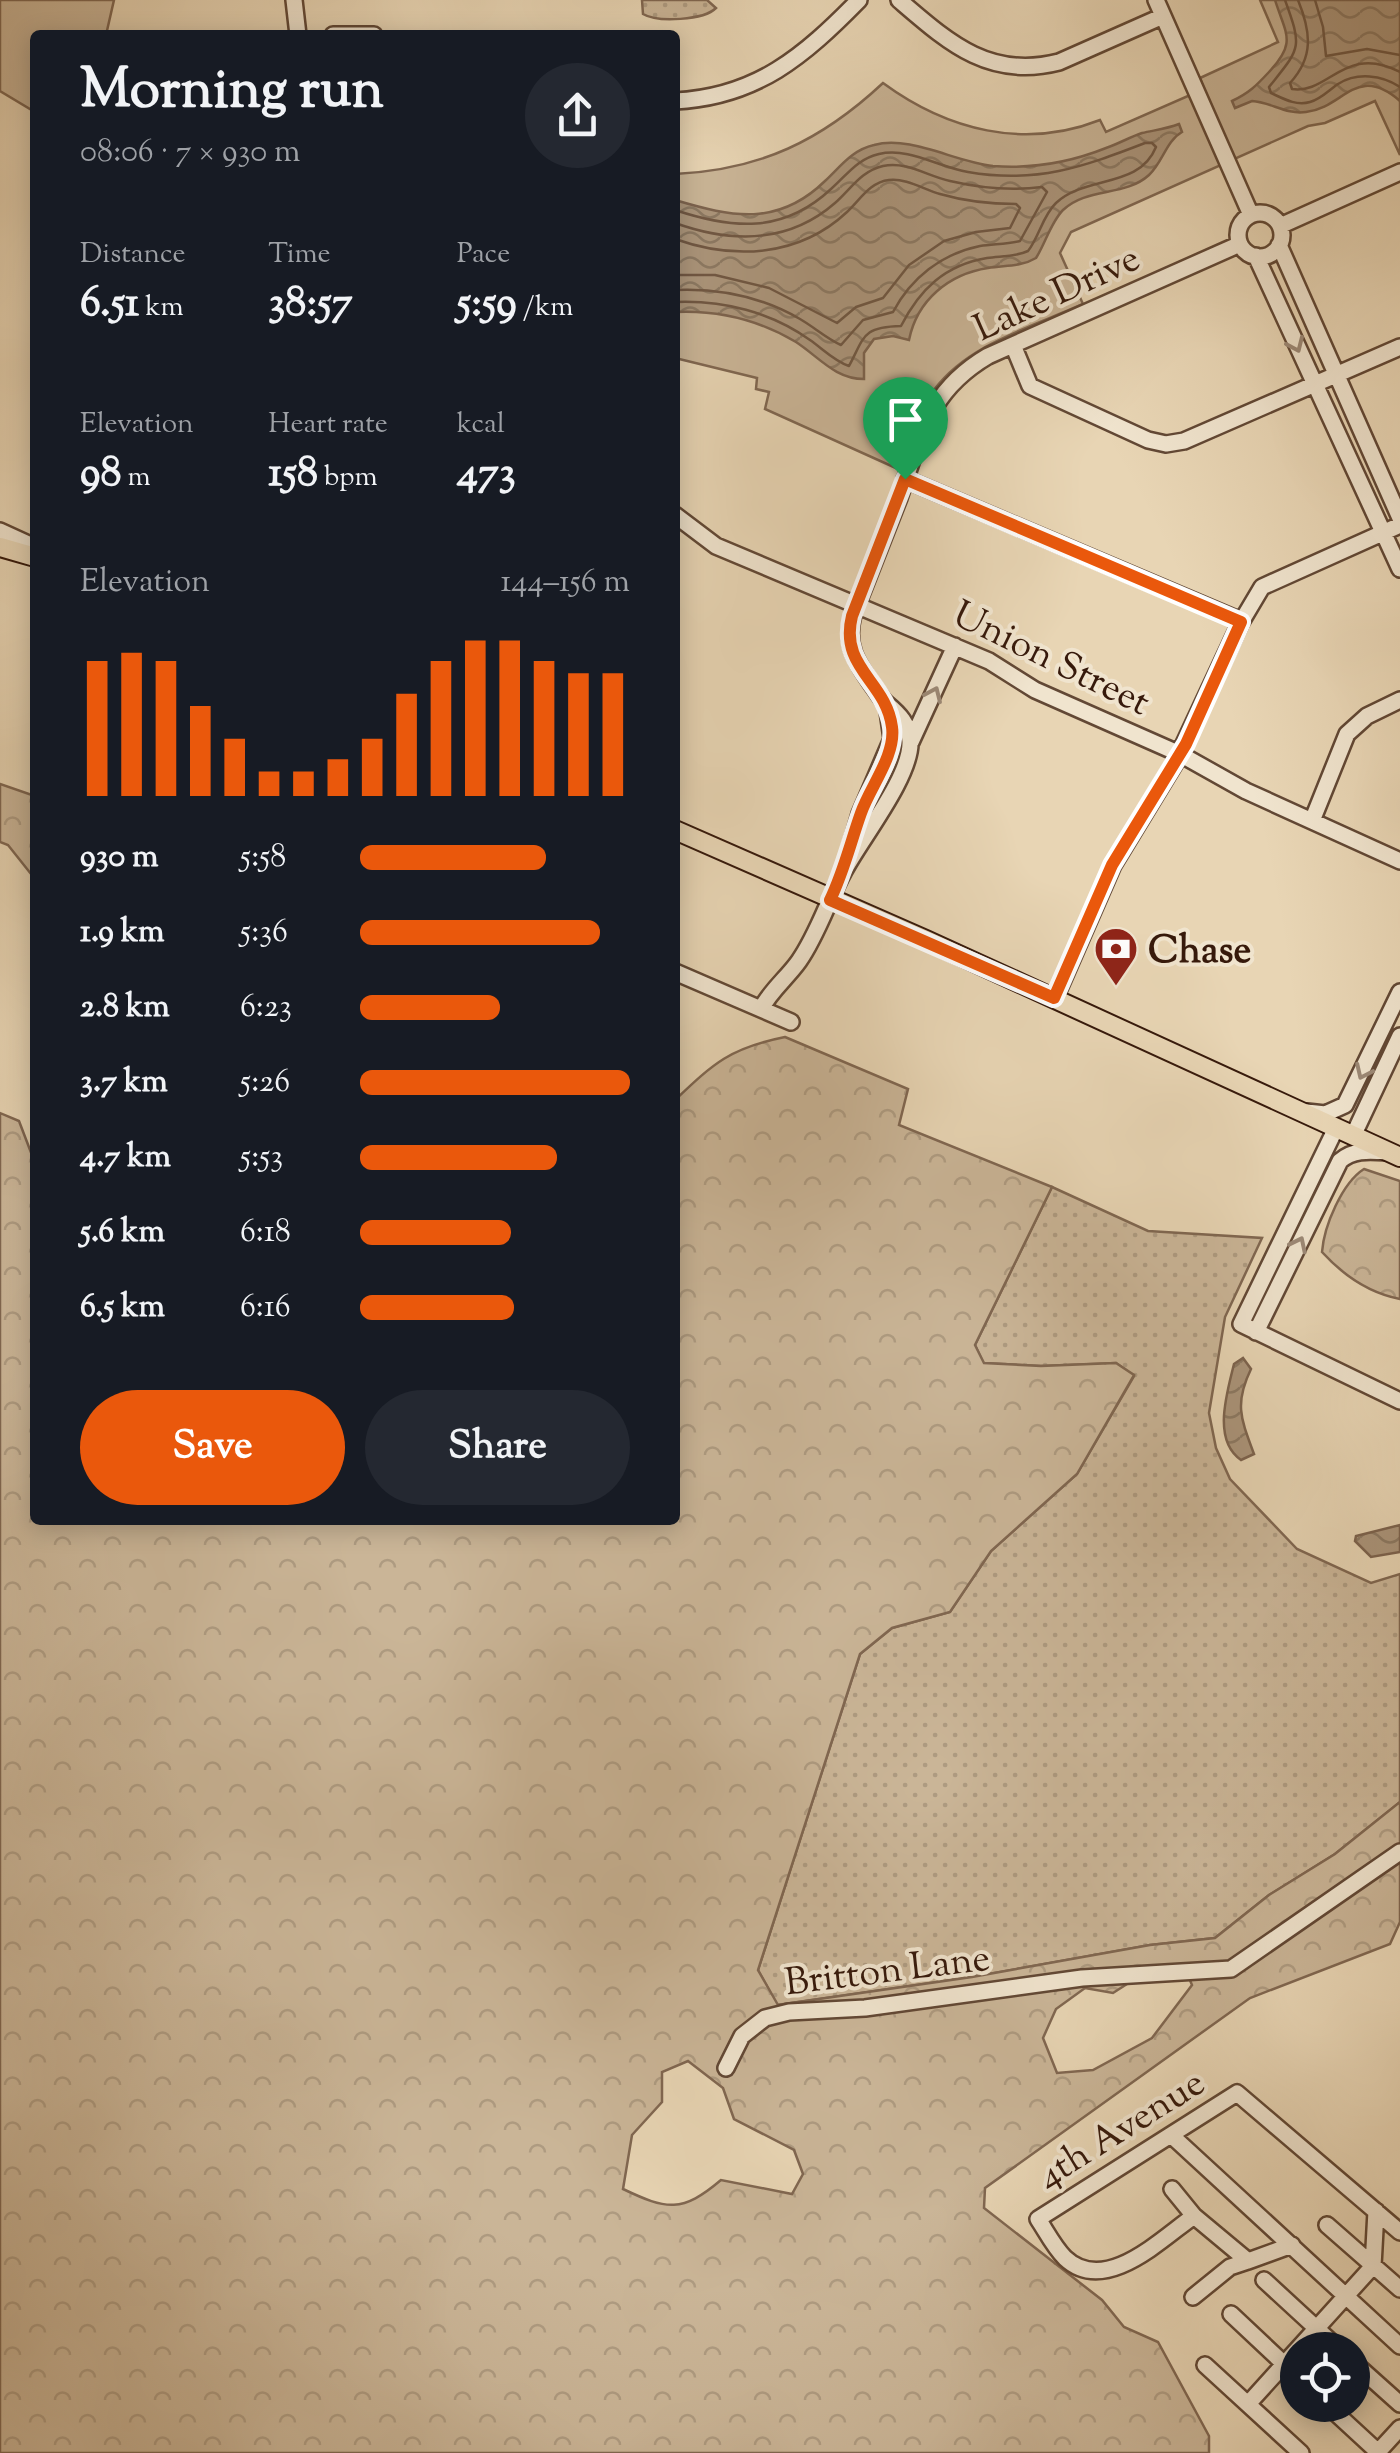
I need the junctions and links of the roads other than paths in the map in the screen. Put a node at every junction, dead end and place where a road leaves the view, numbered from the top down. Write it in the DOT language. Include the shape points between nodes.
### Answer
graph roads {
  1 [pos="294,0"];
  2 [pos="859,0"];
  3 [pos="900,0"];
  4 [pos="1156,0"];
  5 [pos="1163,16"];
  6 [pos="297,30"];
  7 [pos="680,100"];
  8 [pos="1400,172"];
  9 [pos="1251,215"];
  10 [pos="1280,226"];
  11 [pos="1240,244"];
  12 [pos="1279,244"];
  13 [pos="1256,256"];
  14 [pos="1013,344"];
  15 [pos="1400,347"];
  16 [pos="1337,375"];
  17 [pos="1314,385"];
  18 [pos="905,479"];
  19 [pos="680,519"];
  20 [pos="1400,522"];
  21 [pos="0,531"];
  22 [pos="1382,533"];
  23 [pos="30,544"];
  24 [pos="0,548"];
  25 [pos="30,556"];
  26 [pos="1400,569"];
  27 [pos="857,604"];
  28 [pos="1241,622"];
  29 [pos="956,646"];
  30 [pos="1400,700"];
  31 [pos="887,704"];
  32 [pos="910,742"];
  33 [pos="1180,754"];
  34 [pos="1312,821"];
  35 [pos="680,832"];
  36 [pos="1400,861"];
  37 [pos="846,867"];
  38 [pos="830,900"];
  39 [pos="680,974"];
  40 [pos="1400,992"];
  41 [pos="1054,998"];
  42 [pos="762,1009"];
  43 [pos="791,1022"];
  44 [pos="1400,1036"];
  45 [pos="1296,1109"];
  46 [pos="1344,1132"];
  47 [pos="1395,1155"];
  48 [pos="1256,1332"];
  49 [pos="1400,1401"];
  50 [pos="1400,1852"];
  51 [pos="726,2068"];
  52 [pos="1171,2134"];
  53 [pos="1172,2188"];
  54 [pos="1376,2211"];
  55 [pos="1194,2216"];
  56 [pos="1326,2225"];
  57 [pos="1400,2232"];
  58 [pos="1292,2245"];
  59 [pos="1248,2260"];
  60 [pos="1373,2266"];
  61 [pos="1264,2280"];
  62 [pos="1400,2290"];
  63 [pos="1193,2297"];
  64 [pos="1346,2297"];
  65 [pos="1231,2314"];
  66 [pos="1316,2329"];
  67 [pos="1313,2332"];
  68 [pos="1319,2332"];
  69 [pos="1400,2346"];
  70 [pos="1280,2361"];
  71 [pos="1205,2365"];
  72 [pos="1280,2369"];
  73 [pos="1370,2377"];
  74 [pos="1248,2404"];
  75 [pos="1400,2404"];
  76 [pos="1345,2422"];
  77 [pos="1400,2428"];
  78 [pos="1377,2452"];
  79 [pos="1302,2453"];
  1 -- 6 [label="street"];
  2 -- 7 [label="street" via="815,45 766,78"];
  3 -- 5 [label="street" via="962,52 1023,65 1059,62"];
  4 -- 5 [label="street"];
  5 -- 9 [label="street"];
  8 -- 10 [label="street"];
  9 -- 10 [label="street" via="1268,214"];
  9 -- 11 [label="street" via="1240,225"];
  10 -- 12 [label="street"];
  11 -- 13 [label="street"];
  11 -- 14 [label="street, Lake Drive"];
  12 -- 13 [label="street"];
  12 -- 16 [label="street"];
  13 -- 17 [label="street, one-way"];
  14 -- 17 [label="street" via="1030,386 1160,444 1184,441"];
  14 -- 18 [label="street, Lake Drive" via="946,390 924,423"];
  15 -- 16 [label="street"];
  16 -- 17 [label="street"];
  16 -- 20 [label="street"];
  17 -- 22 [label="street"];
  18 -- 27 [label="street, Lake Drive"];
  18 -- 28 [label="street"];
  19 -- 27 [label="street, Union Street" via="716,546"];
  20 -- 22 [label="street"];
  21 -- 23 [label="street"];
  22 -- 26 [label="street"];
  22 -- 28 [label="street" via="1262,588"];
  24 -- 25 [label="main road"];
  27 -- 29 [label="street, Union Street"];
  27 -- 31 [label="street, Lake Drive" via="851,650"];
  28 -- 33 [label="street"];
  32 -- 29 [label="street, one-way"];
  29 -- 33 [label="street, Union Street" via="1035,690"];
  30 -- 34 [label="street" via="1347,734"];
  31 -- 32 [label="street, Lake Drive" via="898,710"];
  31 -- 37 [label="street" via="892,739"];
  32 -- 37 [label="street" via="885,806"];
  33 -- 34 [label="street, Union Street"];
  33 -- 41 [label="street" via="1112,865"];
  34 -- 36 [label="street, Union Street"];
  35 -- 38 [label="main road"];
  37 -- 38 [label="street"];
  38 -- 41 [label="main road"];
  38 -- 42 [label="street" via="801,958"];
  39 -- 42 [label="street"];
  40 -- 45 [label="street, one-way" via="1345,1105 1325,1114"];
  41 -- 45 [label="main road"];
  42 -- 43 [label="street"];
  44 -- 46 [label="street"];
  45 -- 46 [label="main road"];
  46 -- 47 [label="main road"];
  46 -- 48 [label="street" via="1241,1324"];
  48 -- 47 [label="street, one-way" via="1340,1161 1359,1152"];
  48 -- 49 [label="street"];
  50 -- 51 [label="street, Britton Lane" via="1231,1970 1082,1978 789,2012 765,2018 742,2036"];
  52 -- 54 [label="street, 4th Avenue" via="1237,2093"];
  52 -- 55 [label="street, 4th Avenue" via="1038,2219 1066,2260 1098,2271 1118,2268"];
  52 -- 58 [label="street"];
  53 -- 55 [label="street"];
  54 -- 57 [label="street"];
  54 -- 60 [label="street"];
  55 -- 59 [label="street"];
  56 -- 60 [label="street"];
  58 -- 59 [label="street"];
  58 -- 64 [label="street"];
  59 -- 63 [label="street"];
  60 -- 62 [label="street"];
  60 -- 64 [label="street"];
  61 -- 66 [label="street"];
  64 -- 66 [label="street"];
  64 -- 69 [label="street"];
  65 -- 70 [label="street"];
  66 -- 67 [label="street"];
  66 -- 68 [label="street"];
  71 -- 74 [label="street"];
  72 -- 74 [label="street"];
  73 -- 75 [label="street"];
  74 -- 79 [label="street"];
  76 -- 78 [label="street"];
  77 -- 78 [label="street"];
}
